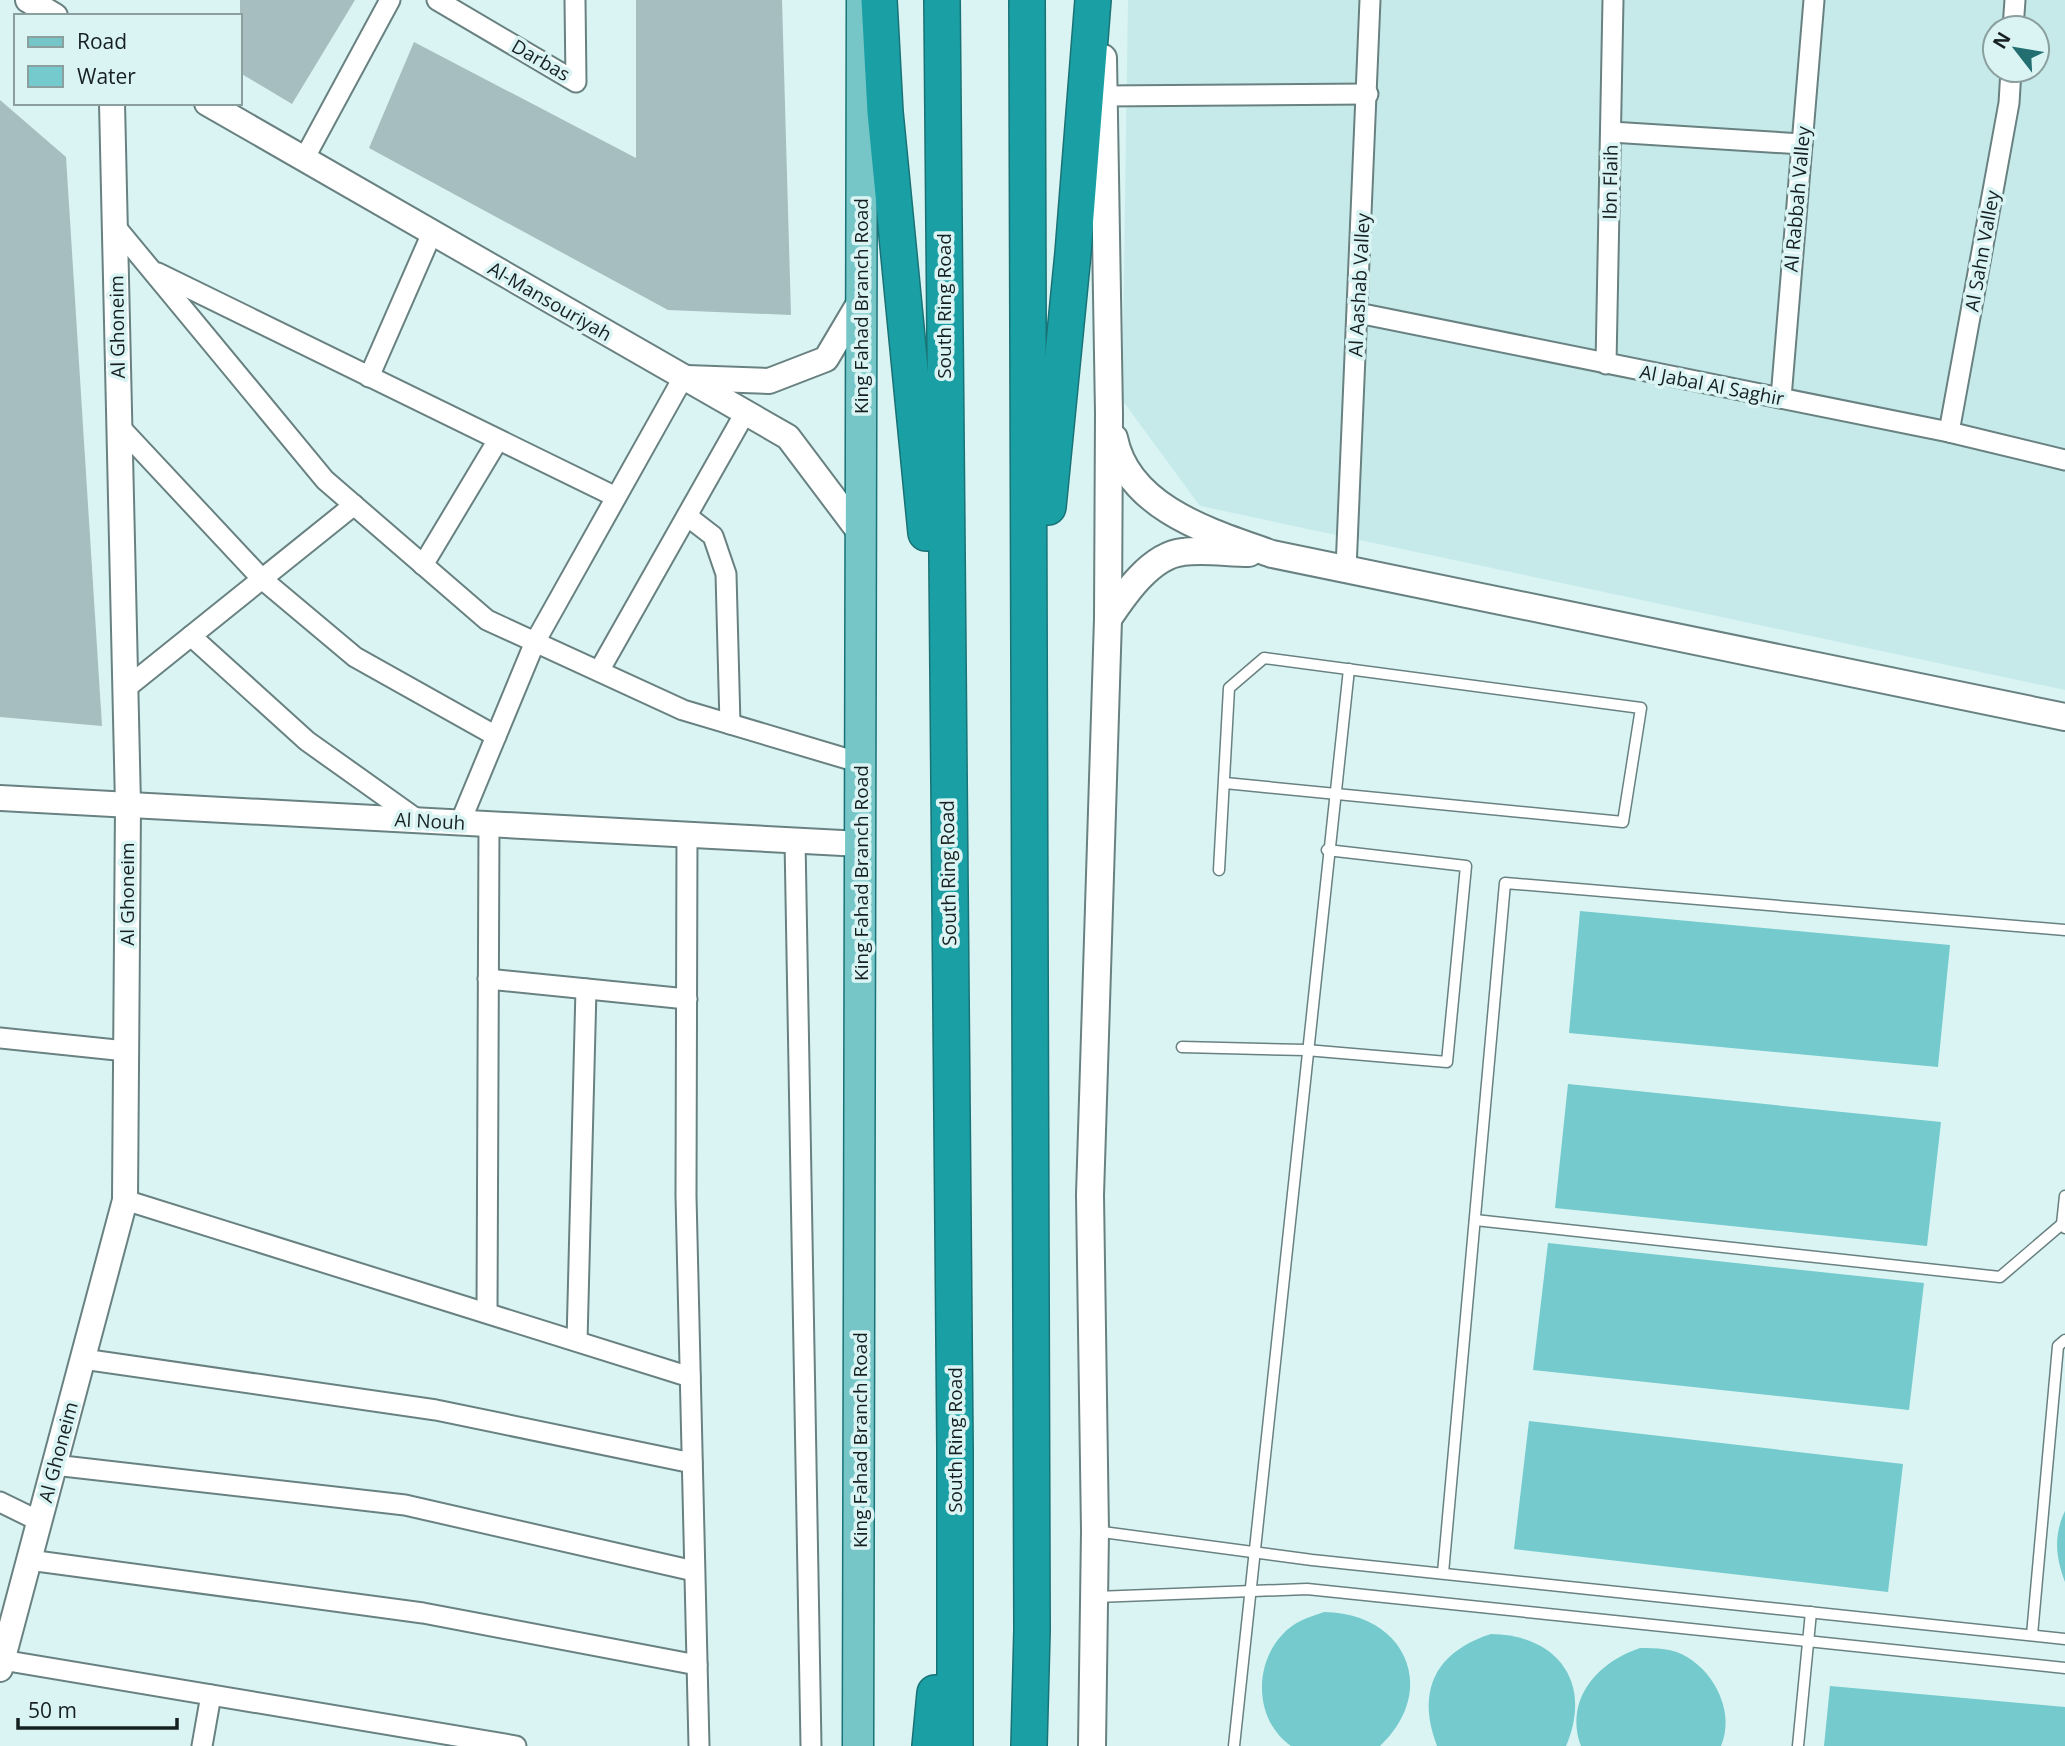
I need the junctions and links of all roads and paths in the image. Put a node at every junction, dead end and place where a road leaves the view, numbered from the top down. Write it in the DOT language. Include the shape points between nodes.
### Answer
graph roads {
  1 [pos="27,0"];
  2 [pos="390,0"];
  3 [pos="437,0"];
  4 [pos="575,0"];
  5 [pos="862,0"];
  6 [pos="879,0"];
  7 [pos="942,0"];
  8 [pos="1027,0"];
  9 [pos="1093,0"];
  10 [pos="1102,0"];
  11 [pos="1370,0"];
  12 [pos="1613,0"];
  13 [pos="1814,0"];
  14 [pos="52,14"];
  15 [pos="2010,84"];
  16 [pos="1368,94"];
  17 [pos="1103,96"];
  18 [pos="112,105"];
  19 [pos="210,105"];
  20 [pos="1611,132"];
  21 [pos="1802,144"];
  22 [pos="304,159"];
  23 [pos="115,226"];
  24 [pos="432,233"];
  25 [pos="151,270"];
  26 [pos="861,300"];
  27 [pos="1357,313"];
  28 [pos="1606,364"];
  29 [pos="369,377"];
  30 [pos="683,378"];
  31 [pos="1781,398"];
  32 [pos="745,413"];
  33 [pos="1109,413"];
  34 [pos="119,426"];
  35 [pos="1949,432"];
  36 [pos="498,440"];
  37 [pos="2065,460"];
  38 [pos="616,497"];
  39 [pos="354,505"];
  40 [pos="687,516"];
  41 [pos="861,534"];
  42 [pos="1272,554"];
  43 [pos="423,565"];
  44 [pos="1346,569"];
  45 [pos="262,579"];
  46 [pos="1108,619"];
  47 [pos="191,636"];
  48 [pos="535,642"];
  49 [pos="1349,669"];
  50 [pos="599,671"];
  51 [pos="125,689"];
  52 [pos="2065,717"];
  53 [pos="730,724"];
  54 [pos="947,724"];
  55 [pos="496,736"];
  56 [pos="861,763"];
  57 [pos="1225,783"];
  58 [pos="1028,790"];
  59 [pos="1333,794"];
  60 [pos="0,798"];
  61 [pos="128,805"];
  62 [pos="418,820"];
  63 [pos="460,822"];
  64 [pos="489,824"];
  65 [pos="687,835"];
  66 [pos="795,840"];
  67 [pos="861,844"];
  68 [pos="1327,850"];
  69 [pos="1219,870"];
  70 [pos="2065,930"];
  71 [pos="488,979"];
  72 [pos="586,989"];
  73 [pos="687,999"];
  74 [pos="0,1038"];
  75 [pos="1182,1047"];
  76 [pos="1306,1050"];
  77 [pos="126,1051"];
  78 [pos="2065,1196"];
  79 [pos="125,1200"];
  80 [pos="1475,1220"];
  81 [pos="2063,1226"];
  82 [pos="487,1313"];
  83 [pos="2065,1340"];
  84 [pos="577,1341"];
  85 [pos="83,1359"];
  86 [pos="690,1377"];
  87 [pos="955,1449"];
  88 [pos="692,1463"];
  89 [pos="54,1465"];
  90 [pos="0,1502"];
  91 [pos="40,1521"];
  92 [pos="1095,1531"];
  93 [pos="1255,1552"];
  94 [pos="29,1560"];
  95 [pos="694,1571"];
  96 [pos="1443,1573"];
  97 [pos="1250,1592"];
  98 [pos="1095,1597"];
  99 [pos="1811,1612"];
  100 [pos="2032,1635"];
  101 [pos="2065,1639"];
  102 [pos="1808,1641"];
  103 [pos="1,1664"];
  104 [pos="696,1665"];
  105 [pos="2065,1668"];
  106 [pos="211,1695"];
  107 [pos="202,1746"];
  108 [pos="516,1746"];
  109 [pos="699,1746"];
  110 [pos="811,1746"];
  111 [pos="858,1746"];
  112 [pos="930,1746"];
  113 [pos="955,1746"];
  114 [pos="1029,1746"];
  115 [pos="1093,1746"];
  116 [pos="1234,1746"];
  117 [pos="1798,1746"];
  1 -- 14 [label="street"];
  2 -- 22 [label="street"];
  3 -- 4 [label="street, Darbas" via="576,82"];
  5 -- 26 [label="main road, King Fahad Branch Road"];
  6 -- 54 [label="highway" via="914,423"];
  7 -- 54 [label="highway, South Ring Road"];
  8 -- 58 [label="highway"];
  9 -- 58 [label="highway" via="1050,474"];
  10 -- 17 [label="main road"];
  11 -- 16 [label="street, Al Aashab Valley"];
  12 -- 20 [label="street, Ibn Flaih"];
  13 -- 21 [label="street, Al Rabbah Valley"];
  15 -- 35 [label="street, Al Sahn Valley"];
  16 -- 17 [label="street"];
  16 -- 27 [label="street, Al Aashab Valley"];
  17 -- 33 [label="main road"];
  18 -- 23 [label="street, Al Ghoneim"];
  19 -- 22 [label="street, Al-Mansouriyah"];
  20 -- 21 [label="street"];
  20 -- 28 [label="street, Ibn Flaih"];
  21 -- 31 [label="street, Al Rabbah Valley"];
  22 -- 24 [label="street, Al-Mansouriyah"];
  23 -- 25 [label="street"];
  23 -- 34 [label="street, Al Ghoneim"];
  24 -- 29 [label="street"];
  24 -- 30 [label="street, Al-Mansouriyah"];
  25 -- 29 [label="street"];
  25 -- 39 [label="street" via="325,480"];
  26 -- 30 [label="street" via="826,359 769,381"];
  26 -- 41 [label="main road, King Fahad Branch Road"];
  27 -- 28 [label="street, Al Jabal Al Saghir"];
  27 -- 44 [label="street, Al Aashab Valley"];
  28 -- 31 [label="street, Al Jabal Al Saghir"];
  29 -- 36 [label="street"];
  30 -- 32 [label="street, Al-Mansouriyah"];
  30 -- 38 [label="street"];
  31 -- 35 [label="street, Al Jabal Al Saghir"];
  32 -- 40 [label="street"];
  32 -- 41 [label="street, Al-Mansouriyah" via="788,437"];
  33 -- 42 [label="main road" via="1119,462 1163,506 1190,524"];
  33 -- 46 [label="main road"];
  34 -- 45 [label="street"];
  34 -- 51 [label="street, Al Ghoneim"];
  35 -- 37 [label="street, Al Jabal Al Saghir"];
  36 -- 38 [label="street"];
  36 -- 43 [label="street"];
  38 -- 48 [label="street"];
  39 -- 43 [label="street"];
  39 -- 45 [label="street"];
  40 -- 50 [label="street"];
  40 -- 53 [label="street" via="713,536 726,574"];
  41 -- 56 [label="main road, King Fahad Branch Road"];
  42 -- 44 [label="main road"];
  42 -- 46 [label="main road" via="1181,552 1150,568 1126,591"];
  43 -- 48 [label="street" via="487,620"];
  44 -- 52 [label="main road"];
  45 -- 47 [label="street"];
  45 -- 55 [label="street" via="355,657"];
  46 -- 92 [label="main road" via="1090,1195"];
  47 -- 51 [label="street"];
  47 -- 62 [label="street" via="307,741"];
  48 -- 50 [label="street"];
  48 -- 55 [label="street"];
  49 -- 57 [label="lane" via="1264,658 1229,688"];
  49 -- 59 [label="lane"];
  49 -- 59 [label="lane" via="1641,708 1623,822"];
  50 -- 53 [label="street" via="683,710"];
  51 -- 61 [label="street, Al Ghoneim"];
  53 -- 56 [label="street"];
  54 -- 87 [label="highway, South Ring Road"];
  55 -- 63 [label="street"];
  56 -- 67 [label="main road, King Fahad Branch Road"];
  57 -- 59 [label="lane"];
  57 -- 69 [label="lane"];
  58 -- 114 [label="highway"];
  59 -- 68 [label="lane"];
  60 -- 61 [label="street, Al Nouh"];
  61 -- 62 [label="street, Al Nouh"];
  61 -- 77 [label="street, Al Ghoneim"];
  62 -- 63 [label="street, Al Nouh"];
  63 -- 64 [label="street, Al Nouh"];
  64 -- 65 [label="street, Al Nouh"];
  64 -- 71 [label="street"];
  65 -- 66 [label="street, Al Nouh"];
  65 -- 73 [label="street"];
  66 -- 67 [label="street, Al Nouh"];
  66 -- 110 [label="street"];
  67 -- 111 [label="main road, King Fahad Branch Road"];
  68 -- 76 [label="lane"];
  68 -- 76 [label="lane" via="1466,866 1447,1062"];
  70 -- 80 [label="lane" via="1506,883"];
  71 -- 72 [label="street"];
  71 -- 82 [label="street"];
  72 -- 73 [label="street"];
  72 -- 84 [label="street"];
  73 -- 86 [label="street"];
  74 -- 77 [label="street"];
  75 -- 76 [label="lane"];
  76 -- 93 [label="lane"];
  77 -- 79 [label="street, Al Ghoneim"];
  78 -- 81 [label="lane"];
  79 -- 82 [label="street"];
  79 -- 85 [label="street, Al Ghoneim"];
  80 -- 81 [label="lane" via="2000,1277"];
  80 -- 96 [label="lane"];
  82 -- 84 [label="street"];
  83 -- 100 [label="lane" via="2058,1346"];
  84 -- 86 [label="street"];
  85 -- 88 [label="street" via="436,1410"];
  85 -- 89 [label="street, Al Ghoneim"];
  86 -- 88 [label="street"];
  87 -- 112 [label="highway"];
  87 -- 113 [label="highway, South Ring Road"];
  88 -- 95 [label="street"];
  89 -- 91 [label="street, Al Ghoneim"];
  89 -- 95 [label="street" via="405,1504"];
  90 -- 91 [label="street"];
  91 -- 94 [label="street, Al Ghoneim"];
  92 -- 93 [label="lane"];
  92 -- 98 [label="main road"];
  93 -- 96 [label="lane"];
  93 -- 97 [label="lane"];
  94 -- 103 [label="street, Al Ghoneim"];
  94 -- 104 [label="street" via="423,1614"];
  95 -- 104 [label="street"];
  96 -- 99 [label="lane"];
  97 -- 98 [label="lane"];
  97 -- 102 [label="lane" via="1307,1589"];
  97 -- 116 [label="lane"];
  98 -- 115 [label="main road"];
  99 -- 100 [label="lane"];
  99 -- 102 [label="lane"];
  100 -- 101 [label="lane"];
  102 -- 105 [label="lane"];
  102 -- 117 [label="lane"];
  103 -- 106 [label="street"];
  104 -- 109 [label="street"];
  106 -- 107 [label="street"];
  106 -- 108 [label="street"];
}
